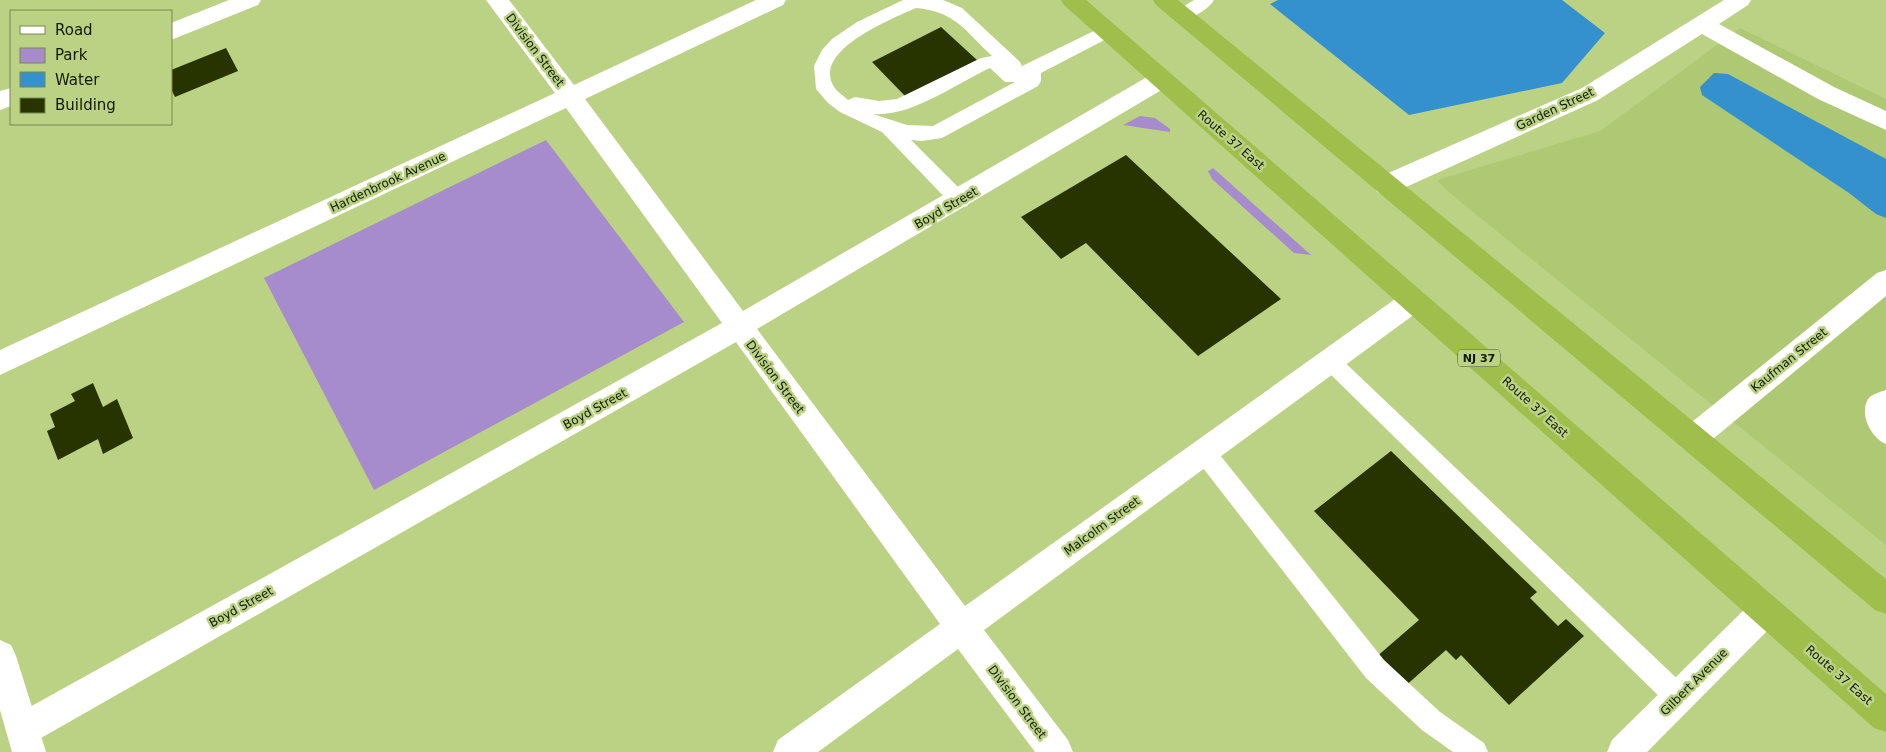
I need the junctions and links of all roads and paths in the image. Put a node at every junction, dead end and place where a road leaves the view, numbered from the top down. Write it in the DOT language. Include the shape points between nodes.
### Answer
graph roads {
  1 [pos="250,0"];
  2 [pos="497,0"];
  3 [pos="1072,0"];
  4 [pos="1206,0"];
  5 [pos="1740,0"];
  6 [pos="917,1"];
  7 [pos="762,2"];
  8 [pos="1173,8"];
  9 [pos="956,12"];
  10 [pos="1702,24"];
  11 [pos="1108,31"];
  12 [pos="172,32"];
  13 [pos="987,62"];
  14 [pos="1032,70"];
  15 [pos="1162,80"];
  16 [pos="571,97"];
  17 [pos="832,98"];
  18 [pos="1886,121"];
  19 [pos="887,127"];
  20 [pos="1386,185"];
  21 [pos="960,201"];
  22 [pos="1886,282"];
  23 [pos="1414,300"];
  24 [pos="739,328"];
  25 [pos="1330,361"];
  26 [pos="0,363"];
  27 [pos="1886,399"];
  28 [pos="1886,434"];
  29 [pos="1692,439"];
  30 [pos="1204,452"];
  31 [pos="1886,599"];
  32 [pos="1765,611"];
  33 [pos="960,628"];
  34 [pos="2,667"];
  35 [pos="1678,697"];
  36 [pos="1886,716"];
  37 [pos="26,741"];
  38 [pos="790,752"];
  39 [pos="1056,752"];
  40 [pos="1475,752"];
  41 [pos="1624,752"];
  1 -- 12 [label="street"];
  2 -- 16 [label="street, Division Street"];
  3 -- 11 [label="highway, Route 37 East / NJ 37"];
  4 -- 8 [label="lane"];
  5 -- 10 [label="street, Garden Street"];
  6 -- 9 [label="lane"];
  6 -- 17 [label="lane" via="845,35 834,45 823,66 822,76 825,89"];
  7 -- 16 [label="street, Hardenbrook Avenue"];
  8 -- 20 [label="highway"];
  9 -- 13 [label="lane" via="986,53"];
  9 -- 14 [label="lane" via="1008,62 1021,70"];
  10 -- 18 [label="street" via="1826,93"];
  10 -- 20 [label="street, Garden Street" via="1590,94"];
  11 -- 14 [label="lane"];
  11 -- 15 [label="highway, Route 37 East / NJ 37"];
  13 -- 14 [label="lane" via="994,62 1011,76"];
  13 -- 17 [label="lane" via="891,108 876,109"];
  14 -- 19 [label="lane" via="1032,80 936,133 909,134"];
  15 -- 21 [label="street, Boyd Street"];
  15 -- 23 [label="highway, Route 37 East / NJ 37"];
  16 -- 24 [label="street, Division Street"];
  16 -- 26 [label="street, Hardenbrook Avenue"];
  17 -- 19 [label="lane" via="849,110"];
  19 -- 21 [label="lane"];
  20 -- 29 [label="highway"];
  21 -- 24 [label="street, Boyd Street"];
  22 -- 29 [label="street, Kaufman Street"];
  23 -- 25 [label="street, Malcolm Street"];
  23 -- 32 [label="highway, Route 37 East / NJ 37"];
  24 -- 33 [label="street, Division Street"];
  24 -- 37 [label="street, Boyd Street"];
  25 -- 30 [label="street, Malcolm Street"];
  25 -- 35 [label="lane"];
  27 -- 28 [label="lane" via="1877,404 1878,424"];
  29 -- 31 [label="highway"];
  30 -- 33 [label="street, Malcolm Street"];
  30 -- 40 [label="lane" via="1375,669 1431,722"];
  32 -- 35 [label="street, Gilbert Avenue"];
  32 -- 36 [label="highway, Route 37 East / NJ 37"];
  33 -- 38 [label="street, Malcolm Street"];
  33 -- 39 [label="street, Division Street"];
  34 -- 37 [label="street"];
  35 -- 41 [label="street, Gilbert Avenue"];
}
